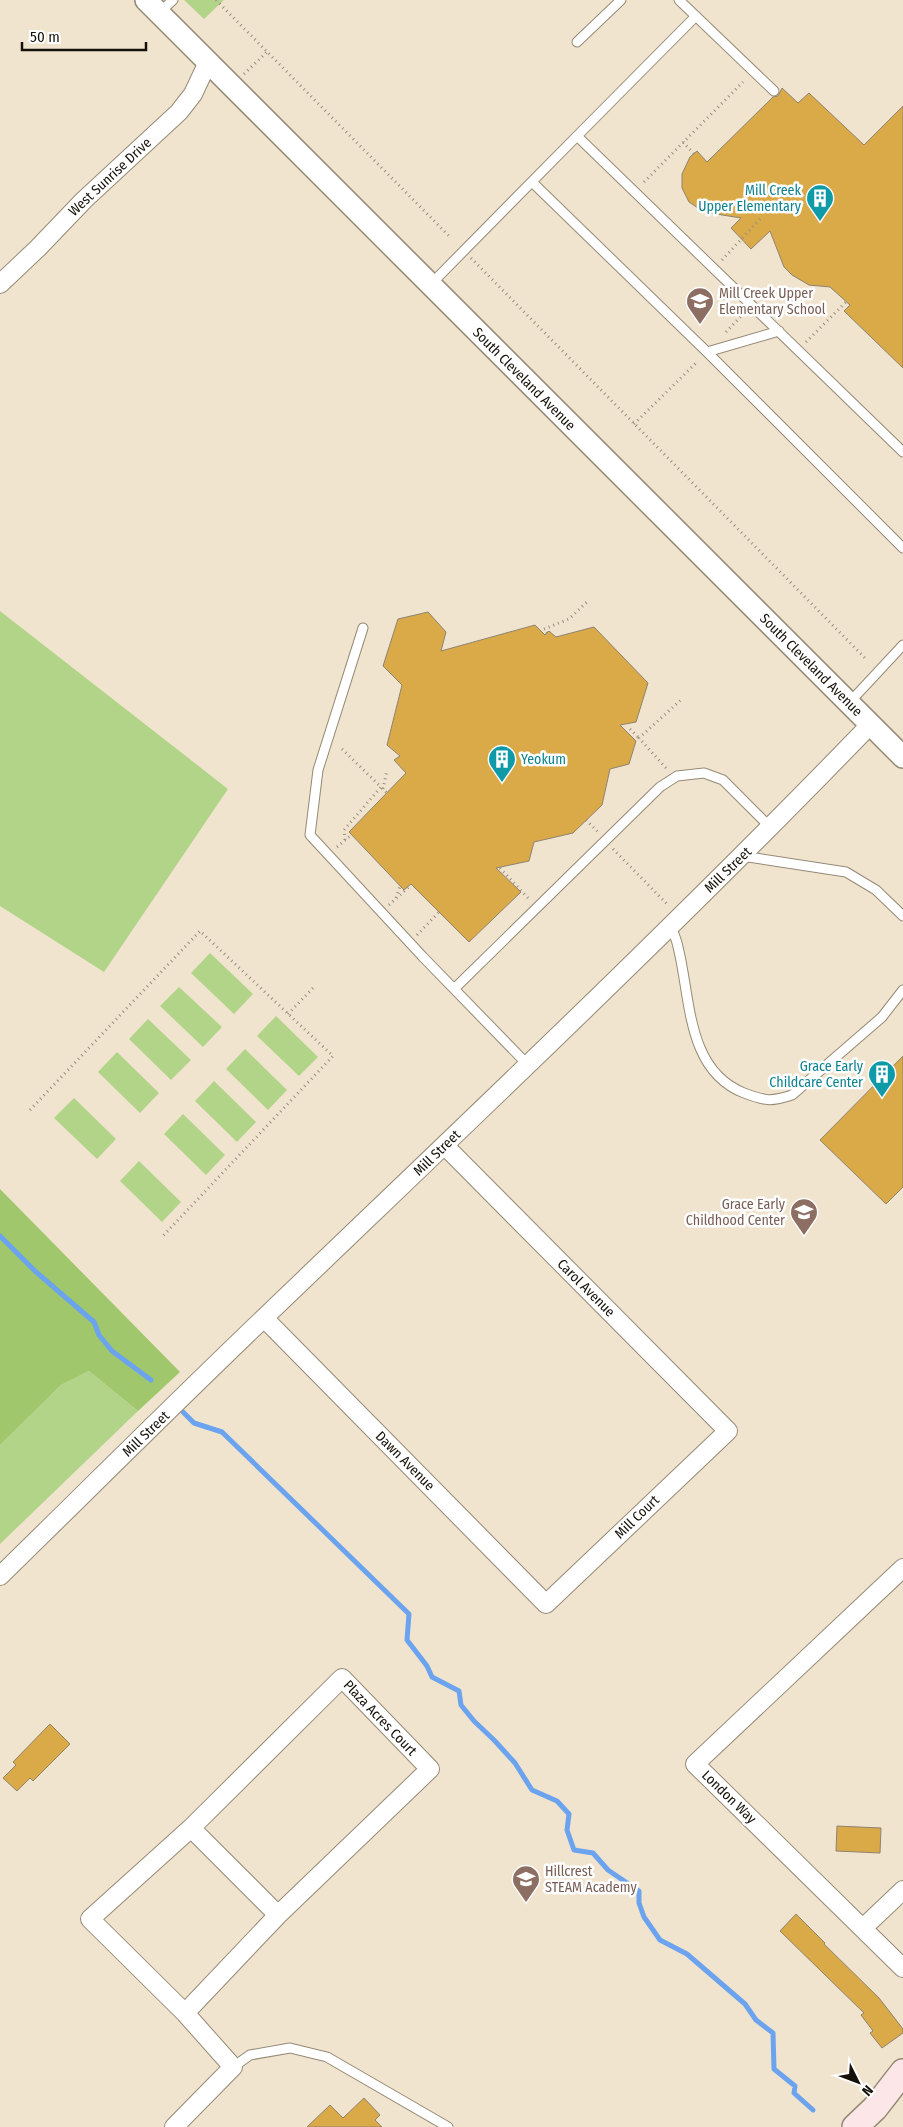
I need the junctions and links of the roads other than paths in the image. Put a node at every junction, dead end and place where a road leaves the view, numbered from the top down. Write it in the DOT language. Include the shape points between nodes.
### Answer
graph roads {
  1 [pos="621,0"];
  2 [pos="680,0"];
  3 [pos="159,4"];
  4 [pos="696,16"];
  5 [pos="577,42"];
  6 [pos="208,62"];
  7 [pos="774,90"];
  8 [pos="577,136"];
  9 [pos="532,182"];
  10 [pos="0,284"];
  11 [pos="430,284"];
  12 [pos="779,331"];
  13 [pos="707,352"];
  14 [pos="903,452"];
  15 [pos="903,548"];
  16 [pos="363,628"];
  17 [pos="903,645"];
  18 [pos="849,704"];
  19 [pos="870,725"];
  20 [pos="903,757"];
  21 [pos="771,828"];
  22 [pos="742,856"];
  23 [pos="903,916"];
  24 [pos="671,925"];
  25 [pos="454,989"];
  26 [pos="903,990"];
  27 [pos="527,1064"];
  28 [pos="445,1146"];
  29 [pos="264,1318"];
  30 [pos="728,1431"];
  31 [pos="903,1568"];
  32 [pos="0,1576"];
  33 [pos="546,1604"];
  34 [pos="191,1828"];
  35 [pos="903,1890"];
  36 [pos="278,1915"];
  37 [pos="863,1928"];
  38 [pos="903,1968"];
  39 [pos="185,2013"];
  40 [pos="233,2067"];
  41 [pos="903,2072"];
  42 [pos="903,2090"];
  43 [pos="875,2108"];
  44 [pos="179,2126"];
  45 [pos="448,2127"];
  46 [pos="855,2127"];
  1 -- 5 [label="lane"];
  2 -- 4 [label="lane"];
  3 -- 6 [label="street, South Cleveland Avenue"];
  4 -- 7 [label="lane"];
  4 -- 8 [label="lane"];
  6 -- 10 [label="street, West Sunrise Drive" via="193,94 179,112"];
  6 -- 11 [label="street, South Cleveland Avenue"];
  8 -- 9 [label="lane"];
  8 -- 12 [label="lane"];
  9 -- 11 [label="lane"];
  9 -- 13 [label="lane"];
  11 -- 18 [label="street, South Cleveland Avenue"];
  12 -- 13 [label="lane"];
  12 -- 14 [label="lane"];
  13 -- 15 [label="lane"];
  16 -- 25 [label="lane" via="318,770 310,834"];
  17 -- 18 [label="lane"];
  18 -- 19 [label="street, South Cleveland Avenue"];
  19 -- 20 [label="street, South Cleveland Avenue"];
  19 -- 21 [label="street, Mill Street"];
  21 -- 22 [label="street, Mill Street"];
  21 -- 25 [label="lane" via="723,780 704,773 677,776 660,787"];
  22 -- 23 [label="lane" via="846,872 876,890"];
  22 -- 24 [label="street, Mill Street"];
  24 -- 26 [label="lane" via="699,1047 724,1081 756,1098 773,1101 792,1095 882,1017"];
  24 -- 27 [label="street, Mill Street"];
  25 -- 27 [label="lane"];
  27 -- 28 [label="street, Mill Street"];
  28 -- 29 [label="street, Mill Street"];
  28 -- 30 [label="street, Carol Avenue"];
  29 -- 32 [label="street, Mill Street"];
  29 -- 33 [label="street, Dawn Avenue"];
  30 -- 33 [label="street, Mill Court"];
  31 -- 37 [label="street, London Way" via="695,1764"];
  34 -- 36 [label="street"];
  34 -- 36 [label="street, Plaza Acres Court" via="342,1678 430,1770"];
  34 -- 39 [label="street, Plaza Acres Court" via="90,1920"];
  35 -- 37 [label="street"];
  36 -- 39 [label="street, Plaza Acres Court"];
  37 -- 38 [label="street, London Way"];
  39 -- 40 [label="street, Plaza Acres Court"];
  40 -- 44 [label="street"];
  40 -- 45 [label="lane" via="250,2055 290,2048 326,2057"];
  41 -- 43 [label="main road"];
  42 -- 43 [label="main road"];
  43 -- 46 [label="main road"];
}
